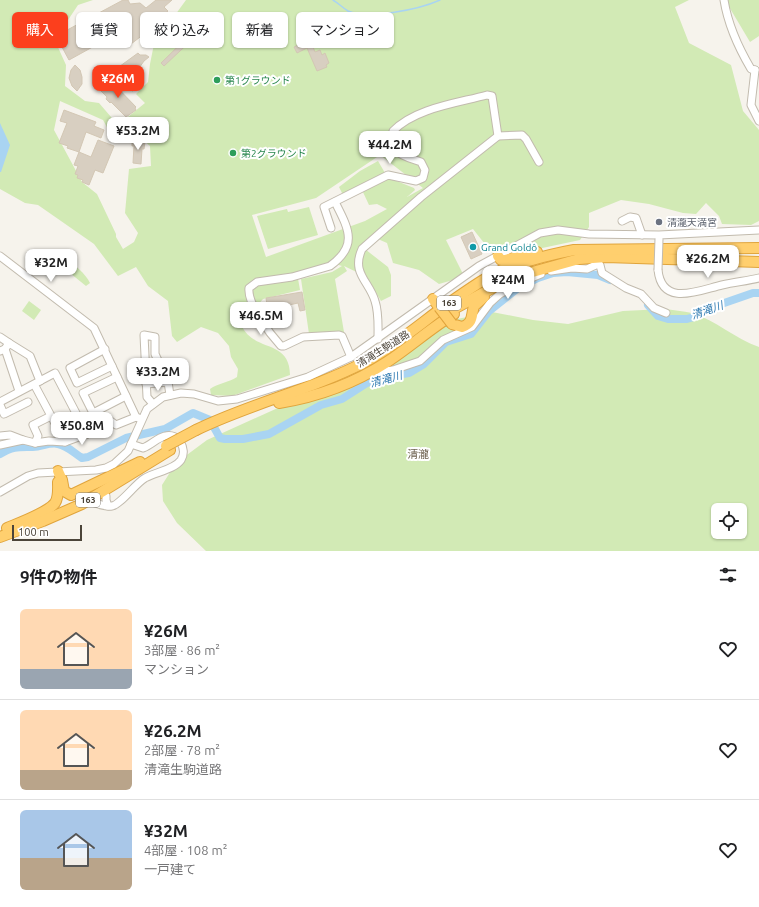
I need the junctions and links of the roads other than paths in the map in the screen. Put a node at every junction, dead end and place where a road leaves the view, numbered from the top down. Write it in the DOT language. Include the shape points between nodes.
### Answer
graph roads {
  1 [pos="724,0"];
  2 [pos="757,69"];
  3 [pos="759,121"];
  4 [pos="498,136"];
  5 [pos="539,162"];
  6 [pos="335,202"];
  7 [pos="622,221"];
  8 [pos="331,228"];
  9 [pos="759,230"];
  10 [pos="642,235"];
  11 [pos="659,237"];
  12 [pos="759,248"];
  13 [pos="601,250"];
  14 [pos="0,256"];
  15 [pos="498,256"];
  16 [pos="759,262"];
  17 [pos="531,272"];
  18 [pos="759,278"];
  19 [pos="488,294"];
  20 [pos="436,303"];
  21 [pos="462,309"];
  22 [pos="472,311"];
  23 [pos="666,313"];
  24 [pos="0,337"];
  25 [pos="378,339"];
  26 [pos="5,348"];
  27 [pos="104,349"];
  28 [pos="351,357"];
  29 [pos="112,366"];
  30 [pos="374,369"];
  31 [pos="117,377"];
  32 [pos="37,382"];
  33 [pos="168,382"];
  34 [pos="146,384"];
  35 [pos="19,391"];
  36 [pos="170,395"];
  37 [pos="126,396"];
  38 [pos="0,402"];
  39 [pos="28,402"];
  40 [pos="279,403"];
  41 [pos="153,404"];
  42 [pos="0,405"];
  43 [pos="51,416"];
  44 [pos="139,420"];
  45 [pos="197,432"];
  46 [pos="87,434"];
  47 [pos="0,436"];
  48 [pos="24,440"];
  49 [pos="65,442"];
  50 [pos="132,442"];
  51 [pos="35,443"];
  52 [pos="0,445"];
  53 [pos="168,448"];
  54 [pos="160,456"];
  55 [pos="140,462"];
  56 [pos="58,471"];
  57 [pos="0,492"];
  58 [pos="107,501"];
  59 [pos="2,532"];
  60 [pos="0,543"];
  1 -- 2 [label="street" via="730,28 750,69"];
  2 -- 3 [label="street" via="751,105"];
  4 -- 5 [label="street" via="522,135"];
  4 -- 6 [label="street" via="492,96 487,95 417,114 405,120 393,131 393,145 404,156 421,162 425,170 423,178 416,181 388,175"];
  4 -- 25 [label="street" via="362,249 358,269 375,300"];
  6 -- 8 [label="street" via="324,207"];
  6 -- 28 [label="street" via="348,228 347,248 335,263 292,277 257,282 249,288 249,293 264,324 281,346 303,337 339,335 342,336"];
  7 -- 10 [label="street" via="630,217 636,218"];
  9 -- 11 [label="street"];
  10 -- 11 [label="street"];
  10 -- 15 [label="street" via="551,230 533,236"];
  11 -- 18 [label="street, bridge" via="659,278 673,293 698,292"];
  12 -- 13 [label="highway, 清滝生駒道路 / 163"];
  13 -- 15 [label="highway, 163" via="573,245 505,260"];
  13 -- 45 [label="highway, 清滝生駒道路 / 163" via="574,250 508,268 449,303 366,362 320,382 247,408"];
  14 -- 27 [label="street" via="94,328"];
  15 -- 20 [label="street" via="479,266"];
  16 -- 17 [label="highway, 清滝生駒道路 / 163" via="606,257 579,259"];
  17 -- 19 [label="highway"];
  17 -- 40 [label="highway, 清滝生駒道路 / 163" via="511,278 454,308 396,350 359,372"];
  19 -- 21 [label="highway"];
  19 -- 22 [label="highway" via="476,303"];
  20 -- 22 [label="highway, bridge" via="452,324 459,327 471,321"];
  20 -- 25 [label="street"];
  21 -- 22 [label="highway"];
  21 -- 30 [label="highway"];
  23 -- 30 [label="street" via="654,308 641,294 602,273 598,264 587,269 551,271 519,283 500,294 472,327 443,340 420,361 393,370 376,372"];
  24 -- 26 [label="street"];
  25 -- 28 [label="street"];
  26 -- 32 [label="street" via="30,356"];
  26 -- 35 [label="street"];
  27 -- 29 [label="street"];
  27 -- 29 [label="street" via="70,368 77,383"];
  28 -- 36 [label="street" via="308,377 237,399 218,401 194,394"];
  29 -- 31 [label="street"];
  30 -- 40 [label="highway" via="304,399"];
  31 -- 37 [label="street"];
  31 -- 37 [label="street" via="83,393 93,413"];
  32 -- 35 [label="street"];
  32 -- 43 [label="street"];
  32 -- 46 [label="street" via="55,373"];
  33 -- 34 [label="street"];
  33 -- 34 [label="street" via="155,354 155,337 144,335"];
  33 -- 36 [label="street"];
  34 -- 41 [label="street" via="147,397"];
  35 -- 38 [label="street"];
  36 -- 41 [label="street"];
  37 -- 44 [label="street"];
  39 -- 42 [label="street" via="4,414"];
  40 -- 45 [label="highway, 清滝生駒道路 / 163"];
  41 -- 44 [label="street"];
  43 -- 49 [label="street"];
  43 -- 51 [label="street" via="32,425 38,436"];
  44 -- 46 [label="street" via="116,425 108,419"];
  44 -- 50 [label="street"];
  45 -- 53 [label="highway, 清滝生駒道路 / 163"];
  46 -- 49 [label="street"];
  47 -- 48 [label="street" via="10,435"];
  48 -- 51 [label="street"];
  48 -- 52 [label="street"];
  49 -- 51 [label="street"];
  50 -- 56 [label="street" via="122,458 106,468"];
  50 -- 58 [label="street" via="143,448 171,435 180,441 183,455 178,463 144,478 118,503 113,506"];
  53 -- 54 [label="highway, 清滝生駒道路 / 163"];
  53 -- 55 [label="highway, 清滝生駒道路 / 163"];
  54 -- 58 [label="highway"];
  54 -- 59 [label="highway, 清滝生駒道路 / 163" via="82,504 43,522"];
  55 -- 56 [label="highway" via="71,495 64,490"];
  55 -- 59 [label="highway, 清滝生駒道路 / 163" via="68,504"];
  56 -- 57 [label="street" via="28,476"];
  56 -- 59 [label="highway" via="58,496 55,503 49,509"];
  58 -- 60 [label="highway" via="94,503 68,517"];
}
